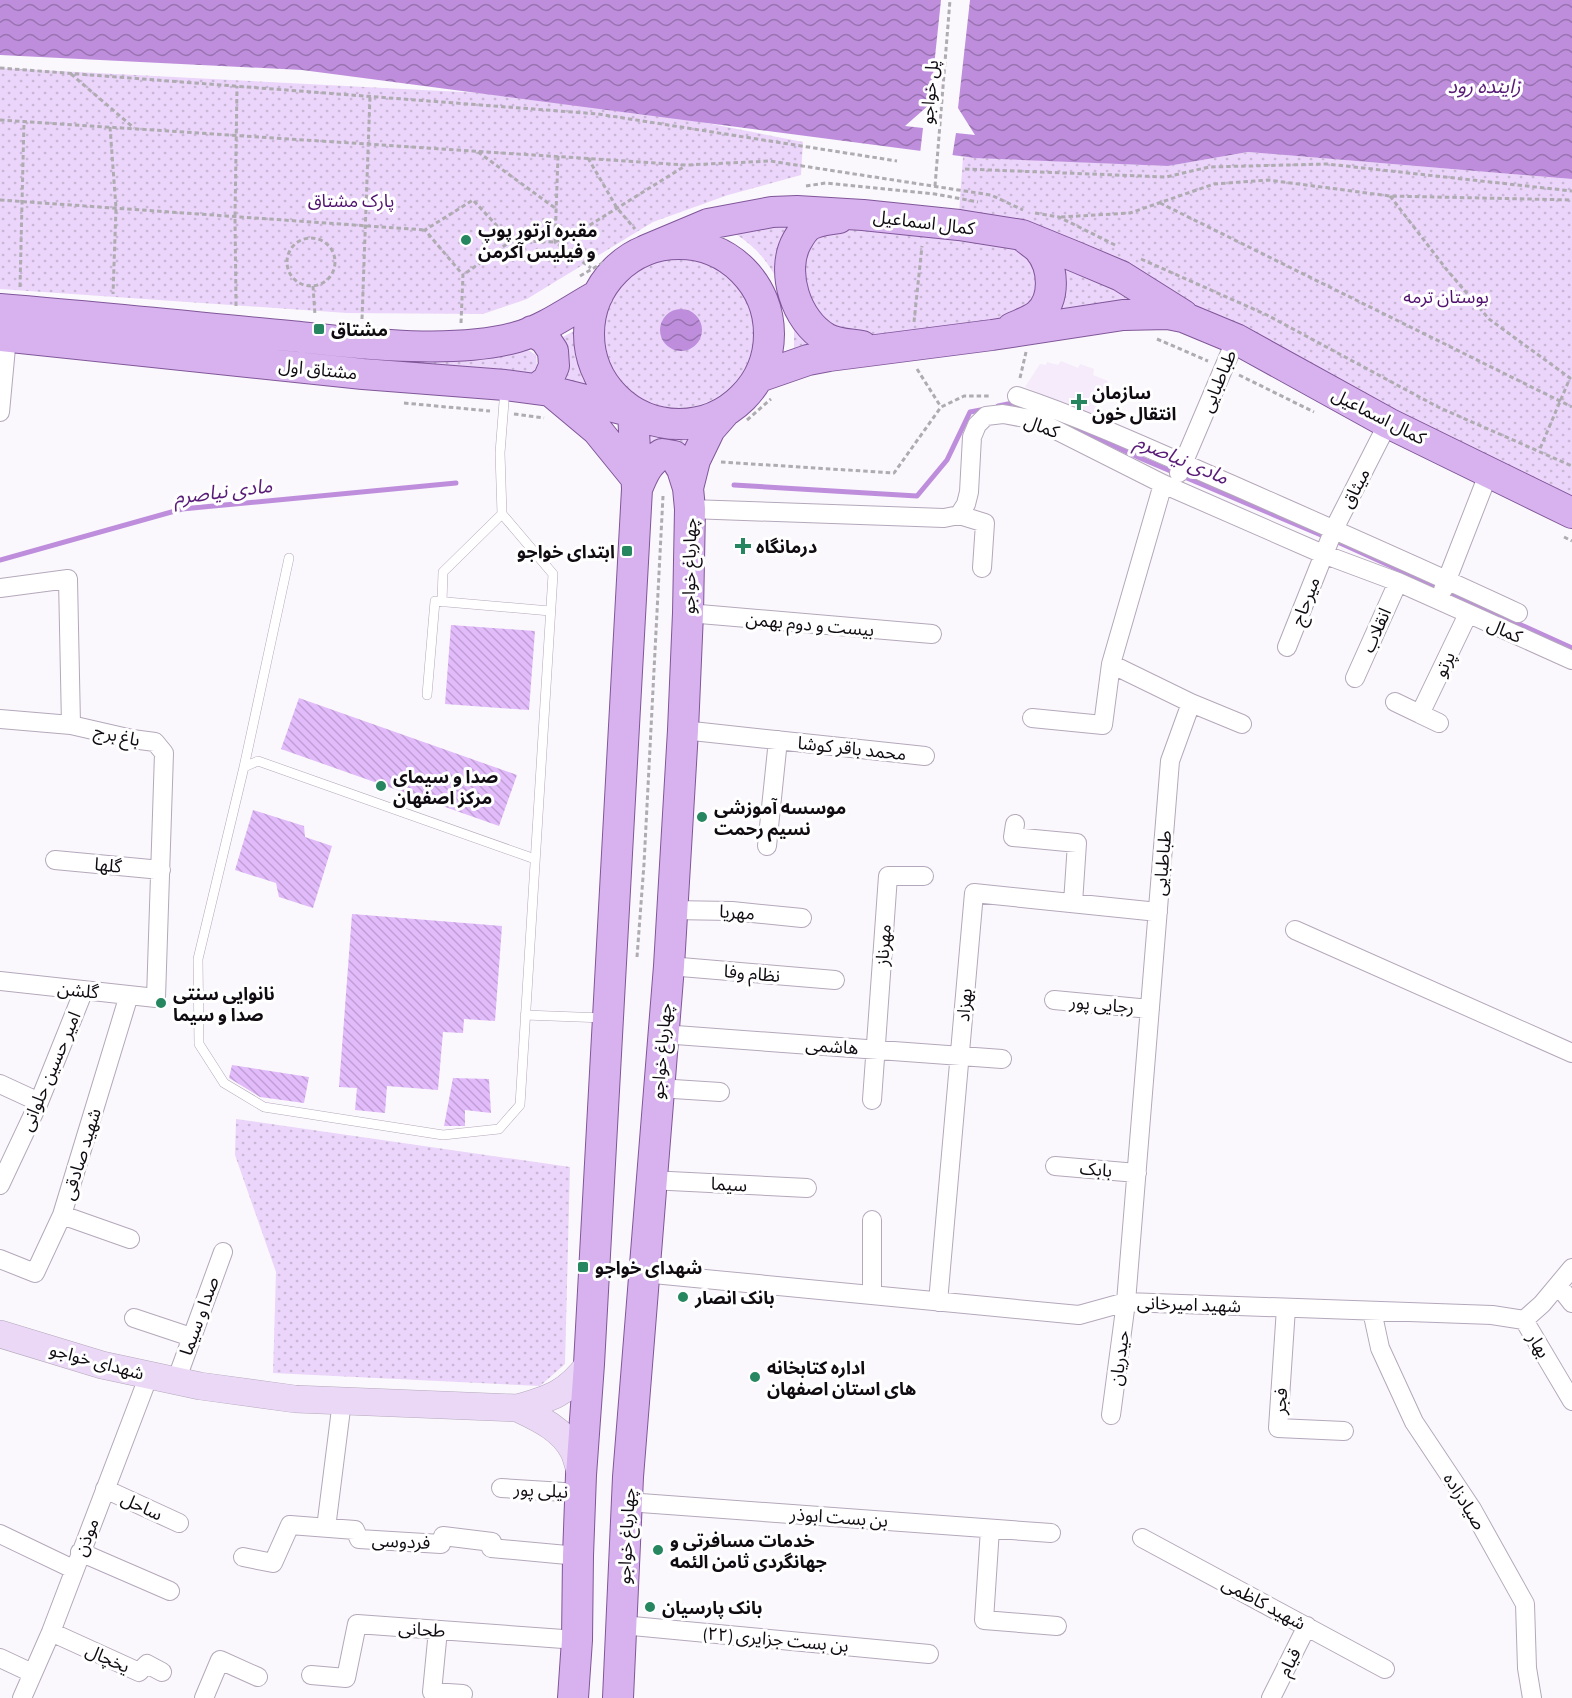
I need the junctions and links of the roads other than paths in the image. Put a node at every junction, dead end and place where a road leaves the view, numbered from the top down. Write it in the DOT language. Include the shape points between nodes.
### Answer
graph roads {
  1 [pos="863,215"];
  2 [pos="1024,223"];
  3 [pos="642,241"];
  4 [pos="587,291"];
  5 [pos="1187,318"];
  6 [pos="7,320"];
  7 [pos="532,331"];
  8 [pos="992,335"];
  9 [pos="1236,339"];
  10 [pos="883,348"];
  11 [pos="768,386"];
  12 [pos="1017,396"];
  13 [pos="504,398"];
  14 [pos="546,399"];
  15 [pos="0,412"];
  16 [pos="633,412"];
  17 [pos="733,418"];
  18 [pos="1388,423"];
  19 [pos="1184,464"];
  20 [pos="1490,472"];
  21 [pos="637,484"];
  22 [pos="1168,486"];
  23 [pos="689,498"];
  24 [pos="502,514"];
  25 [pos="959,515"];
  26 [pos="1567,524"];
  27 [pos="1334,529"];
  28 [pos="1323,554"];
  29 [pos="289,558"];
  30 [pos="982,568"];
  31 [pos="1447,580"];
  32 [pos="1398,582"];
  33 [pos="0,588"];
  34 [pos="1439,600"];
  35 [pos="442,602"];
  36 [pos="550,612"];
  37 [pos="688,613"];
  38 [pos="1518,613"];
  39 [pos="1468,614"];
  40 [pos="932,634"];
  41 [pos="1287,647"];
  42 [pos="1572,660"];
  43 [pos="1111,664"];
  44 [pos="1355,678"];
  45 [pos="427,695"];
  46 [pos="1395,702"];
  47 [pos="1191,703"];
  48 [pos="1420,714"];
  49 [pos="1032,718"];
  50 [pos="0,719"];
  51 [pos="1439,723"];
  52 [pos="1242,724"];
  53 [pos="71,725"];
  54 [pos="682,730"];
  55 [pos="778,740"];
  56 [pos="925,756"];
  57 [pos="244,767"];
  58 [pos="1015,824"];
  59 [pos="767,846"];
  60 [pos="535,859"];
  61 [pos="56,860"];
  62 [pos="161,870"];
  63 [pos="924,876"];
  64 [pos="1073,903"];
  65 [pos="671,910"];
  66 [pos="1158,912"];
  67 [pos="802,918"];
  68 [pos="1295,930"];
  69 [pos="669,966"];
  70 [pos="836,980"];
  71 [pos="0,981"];
  72 [pos="84,990"];
  73 [pos="129,995"];
  74 [pos="156,998"];
  75 [pos="1054,1000"];
  76 [pos="1150,1009"];
  77 [pos="525,1015"];
  78 [pos="608,1018"];
  79 [pos="662,1034"];
  80 [pos="875,1049"];
  81 [pos="1572,1053"];
  82 [pos="960,1055"];
  83 [pos="1002,1059"];
  84 [pos="0,1084"];
  85 [pos="658,1088"];
  86 [pos="720,1092"];
  87 [pos="872,1100"];
  88 [pos="39,1102"];
  89 [pos="1055,1166"];
  90 [pos="1137,1173"];
  91 [pos="650,1180"];
  92 [pos="0,1185"];
  93 [pos="807,1188"];
  94 [pos="62,1215"];
  95 [pos="872,1220"];
  96 [pos="130,1239"];
  97 [pos="223,1252"];
  98 [pos="0,1259"];
  99 [pos="1572,1268"];
  100 [pos="643,1273"];
  101 [pos="1558,1285"];
  102 [pos="872,1295"];
  103 [pos="938,1302"];
  104 [pos="1126,1302"];
  105 [pos="1572,1303"];
  106 [pos="1286,1308"];
  107 [pos="1372,1311"];
  108 [pos="134,1317"];
  109 [pos="1524,1320"];
  110 [pos="0,1334"];
  111 [pos="191,1337"];
  112 [pos="589,1364"];
  113 [pos="636,1368"];
  114 [pos="149,1375"];
  115 [pos="176,1381"];
  116 [pos="342,1401"];
  117 [pos="1572,1401"];
  118 [pos="517,1408"];
  119 [pos="1111,1415"];
  120 [pos="1344,1431"];
  121 [pos="581,1484"];
  122 [pos="501,1488"];
  123 [pos="105,1489"];
  124 [pos="628,1489"];
  125 [pos="179,1523"];
  126 [pos="326,1528"];
  127 [pos="990,1528"];
  128 [pos="1052,1533"];
  129 [pos="0,1534"];
  130 [pos="1142,1538"];
  131 [pos="80,1552"];
  132 [pos="578,1556"];
  133 [pos="243,1557"];
  134 [pos="74,1569"];
  135 [pos="170,1591"];
  136 [pos="622,1625"];
  137 [pos="1057,1626"];
  138 [pos="1307,1626"];
  139 [pos="438,1630"];
  140 [pos="51,1632"];
  141 [pos="577,1640"];
  142 [pos="929,1654"];
  143 [pos="0,1658"];
  144 [pos="1385,1669"];
  145 [pos="162,1672"];
  146 [pos="33,1673"];
  147 [pos="311,1675"];
  148 [pos="258,1677"];
  149 [pos="463,1694"];
  150 [pos="22,1698"];
  151 [pos="204,1698"];
  152 [pos="573,1698"];
  153 [pos="618,1698"];
  154 [pos="1270,1698"];
  155 [pos="1532,1698"];
  1 -- 2 [label="main road, کمال اسماعیل" via="959,225"];
  1 -- 3 [label="main road, کمال اسماعیل" via="797,211 742,216"];
  1 -- 10 [label="main road" via="822,220 802,232 790,262 790,280 802,312 825,337"];
  2 -- 5 [label="main road, کمال اسماعیل" via="1121,276"];
  2 -- 8 [label="main road" via="1045,260 1051,284 1047,303 1028,322"];
  3 -- 4 [label="main road" via="627,261"];
  3 -- 11 [label="main road" via="705,248 724,256 753,282 768,319"];
  4 -- 7 [label="main road, مشتاق اول"];
  4 -- 16 [label="main road" via="592,360 602,381"];
  5 -- 8 [label="main road, کمال اسماعیل" via="1168,314 1123,315"];
  5 -- 9 [label="main road, کمال اسماعیل"];
  6 -- 7 [label="main road, مشتاق اول" via="407,345 498,341"];
  6 -- 13 [label="main road, مشتاق اول"];
  6 -- 15 [label="street"];
  7 -- 14 [label="main road" via="545,339 553,351 554,366"];
  8 -- 10 [label="main road, کمال اسماعیل"];
  9 -- 18 [label="main road, کمال اسماعیل"];
  9 -- 19 [label="street, طباطبایی"];
  10 -- 11 [label="main road, کمال اسماعیل" via="807,360"];
  11 -- 17 [label="main road" via="744,398"];
  12 -- 19 [label="street"];
  13 -- 14 [label="main road, مشتاق اول"];
  13 -- 24 [label="lane" via="500,453"];
  14 -- 16 [label="main road, مشتاق اول" via="598,402"];
  14 -- 21 [label="main road" via="597,430"];
  16 -- 17 [label="main road" via="669,424"];
  16 -- 21 [label="main road"];
  17 -- 23 [label="main road, چهارباغ خواجو" via="710,429 695,460"];
  18 -- 20 [label="main road, کمال اسماعیل"];
  18 -- 27 [label="street, میثاق"];
  19 -- 22 [label="street, طباطبایی"];
  19 -- 27 [label="street"];
  20 -- 26 [label="main road, کمال اسماعیل"];
  20 -- 31 [label="street"];
  21 -- 23 [label="main road" via="654,459 662,454 674,456 682,469"];
  21 -- 78 [label="main road"];
  22 -- 25 [label="street, کمال" via="1036,420 1003,414 986,416 972,437 969,492"];
  22 -- 28 [label="street, کمال"];
  22 -- 43 [label="street, طباطبایی"];
  23 -- 25 [label="street" via="944,518"];
  23 -- 37 [label="main road, چهارباغ خواجو"];
  24 -- 35 [label="lane" via="443,572"];
  24 -- 36 [label="lane" via="553,574"];
  25 -- 30 [label="street" via="986,523"];
  27 -- 28 [label="street, میثاق"];
  27 -- 31 [label="street"];
  28 -- 32 [label="street, کمال"];
  28 -- 41 [label="street, میرحاج"];
  29 -- 57 [label="lane"];
  31 -- 34 [label="street"];
  31 -- 38 [label="street"];
  32 -- 34 [label="street, کمال"];
  32 -- 44 [label="street, انقلاب"];
  33 -- 53 [label="street, باغ برج" via="68,579"];
  34 -- 39 [label="street, کمال"];
  35 -- 36 [label="lane"];
  35 -- 45 [label="lane" via="435,601"];
  36 -- 60 [label="lane"];
  37 -- 40 [label="street, بیست و دوم بهمن"];
  37 -- 54 [label="main road, چهارباغ خواجو"];
  39 -- 42 [label="street, کمال"];
  39 -- 48 [label="street, پرتو"];
  43 -- 47 [label="street"];
  43 -- 49 [label="street, طباطبایی" via="1103,725"];
  46 -- 48 [label="street"];
  47 -- 52 [label="street"];
  47 -- 66 [label="street, طباطبایی" via="1170,761"];
  48 -- 51 [label="street"];
  50 -- 53 [label="street"];
  53 -- 62 [label="street, باغ برج" via="155,742 164,753"];
  54 -- 55 [label="street, محمد باقر کوشا"];
  54 -- 65 [label="main road, چهارباغ خواجو"];
  55 -- 56 [label="street, محمد باقر کوشا"];
  55 -- 59 [label="street, محمد باقر کوشا"];
  57 -- 60 [label="lane" via="258,761"];
  57 -- 77 [label="lane" via="198,959 199,1044 224,1083 264,1107 443,1134 499,1129 520,1105"];
  58 -- 64 [label="street" via="1013,837 1077,843"];
  60 -- 77 [label="lane"];
  61 -- 62 [label="street, گلها"];
  62 -- 74 [label="street, باغ برج"];
  63 -- 80 [label="street, مهرناز" via="888,876"];
  64 -- 66 [label="street, بهزاد"];
  64 -- 82 [label="street, بهزاد" via="974,893"];
  65 -- 67 [label="street, مهریا"];
  65 -- 69 [label="main road, چهارباغ خواجو"];
  66 -- 76 [label="street, طباطبایی"];
  68 -- 81 [label="street"];
  69 -- 70 [label="street, نظام وفا"];
  69 -- 79 [label="main road, چهارباغ خواجو"];
  71 -- 72 [label="street, گلشن"];
  72 -- 73 [label="street, گلشن"];
  72 -- 88 [label="street, امیر حسین حلوانی"];
  73 -- 74 [label="street, گلشن"];
  73 -- 94 [label="street, شهید صادقی"];
  75 -- 76 [label="street, رجایی پور"];
  76 -- 90 [label="street, طباطبایی"];
  77 -- 78 [label="lane"];
  78 -- 112 [label="main road"];
  79 -- 80 [label="street, هاشمی"];
  79 -- 85 [label="main road, چهارباغ خواجو"];
  80 -- 82 [label="street, هاشمی"];
  80 -- 87 [label="street"];
  82 -- 83 [label="street, هاشمی"];
  82 -- 103 [label="street, بهزاد"];
  84 -- 88 [label="street"];
  85 -- 86 [label="street"];
  85 -- 91 [label="main road, چهارباغ خواجو"];
  88 -- 92 [label="street, امیر حسین حلوانی"];
  89 -- 90 [label="street, بابک"];
  90 -- 104 [label="street, طباطبایی"];
  91 -- 93 [label="street, سیما"];
  91 -- 100 [label="main road, چهارباغ خواجو"];
  94 -- 96 [label="street"];
  94 -- 98 [label="street, شهید صادقی" via="35,1273"];
  95 -- 102 [label="street"];
  97 -- 111 [label="street, صدا و سیما"];
  99 -- 101 [label="street"];
  100 -- 102 [label="street, شهید امیرخانی"];
  100 -- 113 [label="main road, چهارباغ خواجو"];
  101 -- 105 [label="street"];
  101 -- 109 [label="street"];
  102 -- 103 [label="street, شهید امیرخانی"];
  103 -- 104 [label="street, شهید امیرخانی" via="1079,1315"];
  104 -- 106 [label="street, شهید امیرخانی"];
  104 -- 119 [label="street, حیدریان"];
  106 -- 107 [label="street, شهید امیرخانی"];
  106 -- 120 [label="street, فجر" via="1278,1428"];
  107 -- 109 [label="street, شهید امیرخانی" via="1492,1315"];
  107 -- 155 [label="street, صیادزاده" via="1380,1348 1414,1422 1472,1509 1525,1604"];
  108 -- 111 [label="street"];
  109 -- 117 [label="street, بهار"];
  110 -- 114 [label="main road, شهدای خواجو"];
  111 -- 115 [label="street, صدا و سیما"];
  112 -- 113 [label="main road" via="600,1355 612,1353 627,1357"];
  112 -- 118 [label="main road" via="565,1390"];
  112 -- 121 [label="main road"];
  113 -- 124 [label="main road, چهارباغ خواجو"];
  114 -- 115 [label="main road, شهدای خواجو"];
  114 -- 123 [label="street, موذن"];
  115 -- 116 [label="main road, شهدای خواجو" via="295,1399"];
  116 -- 118 [label="main road, شهدای خواجو"];
  116 -- 126 [label="street"];
  118 -- 121 [label="main road" via="562,1435 574,1451"];
  121 -- 122 [label="street, نیلی پور"];
  121 -- 124 [label="main road"];
  121 -- 132 [label="main road"];
  123 -- 125 [label="street, ساحل"];
  123 -- 131 [label="street, موذن"];
  124 -- 127 [label="street, بن بست ابوذر"];
  124 -- 136 [label="main road, چهارباغ خواجو"];
  126 -- 132 [label="street, فردوسی" via="355,1530 359,1539 441,1544 443,1536 492,1542 491,1548"];
  126 -- 133 [label="street, فردوسی" via="290,1525 273,1563"];
  127 -- 128 [label="street, بن بست ابوذر"];
  127 -- 137 [label="street" via="984,1620"];
  129 -- 134 [label="street"];
  130 -- 138 [label="street, شهید کاظمی"];
  131 -- 134 [label="street, موذن"];
  131 -- 135 [label="street"];
  132 -- 141 [label="main road"];
  134 -- 140 [label="street, موذن"];
  136 -- 142 [label="street, بن بست جزایری (۲۲)"];
  136 -- 153 [label="main road, چهارباغ خواجو"];
  138 -- 144 [label="street, شهید کاظمی"];
  138 -- 154 [label="street, قیام"];
  139 -- 141 [label="street, طحانی"];
  139 -- 147 [label="street, طحانی" via="357,1624 346,1678"];
  139 -- 149 [label="street" via="432,1692"];
  140 -- 145 [label="street, یخچال" via="139,1672 147,1664"];
  140 -- 146 [label="street, موذن"];
  141 -- 152 [label="main road"];
  143 -- 146 [label="street"];
  146 -- 150 [label="street, موذن"];
  148 -- 151 [label="street" via="220,1660"];
}
